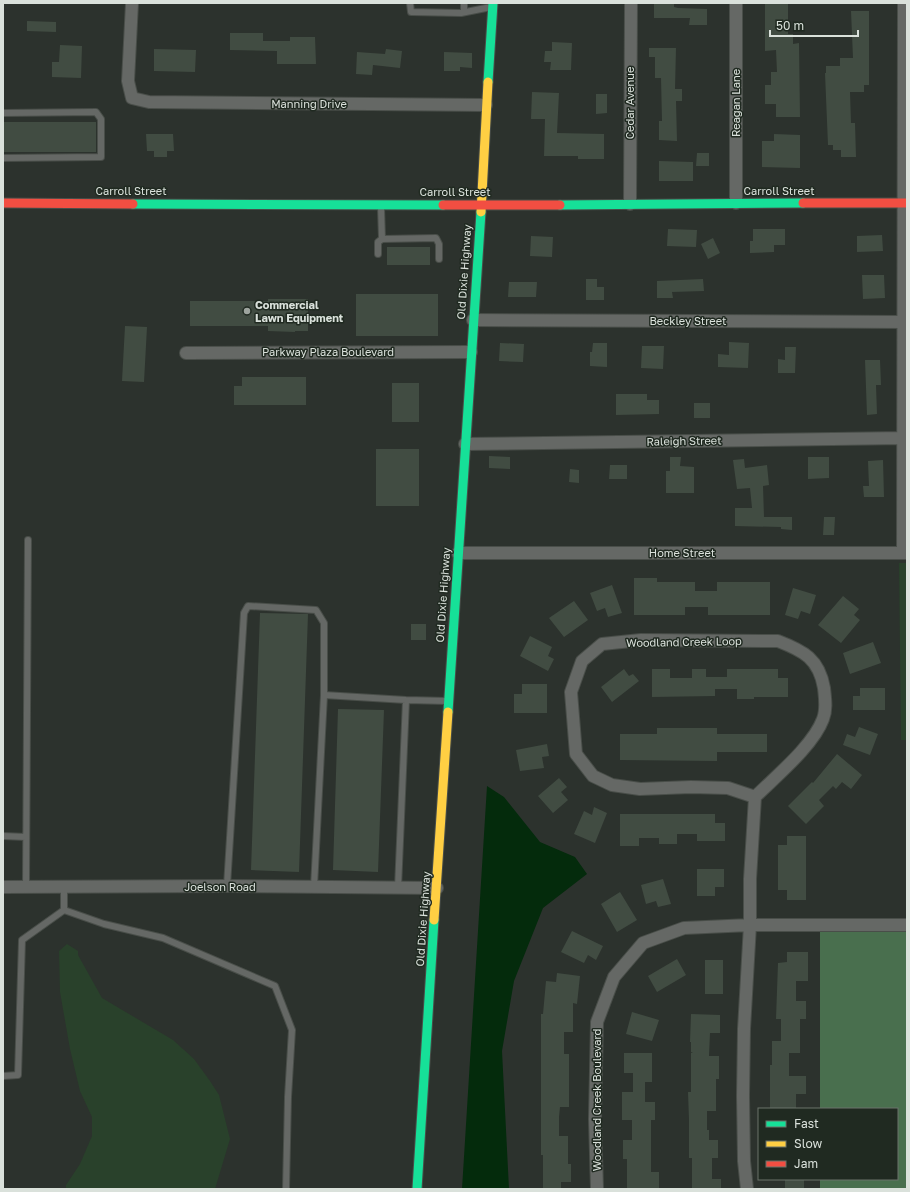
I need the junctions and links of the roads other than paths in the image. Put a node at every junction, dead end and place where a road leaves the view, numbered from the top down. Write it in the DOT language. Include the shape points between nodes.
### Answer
graph roads {
  1 [pos="132,3"];
  2 [pos="410,3"];
  3 [pos="464,3"];
  4 [pos="631,3"];
  5 [pos="736,3"];
  6 [pos="904,3"];
  7 [pos="493,5"];
  8 [pos="464,12"];
  9 [pos="906,32"];
  10 [pos="486,105"];
  11 [pos="3,113"];
  12 [pos="3,158"];
  13 [pos="3,203"];
  14 [pos="736,203"];
  15 [pos="906,203"];
  16 [pos="381,204"];
  17 [pos="630,204"];
  18 [pos="481,205"];
  19 [pos="382,239"];
  20 [pos="378,254"];
  21 [pos="439,259"];
  22 [pos="473,320"];
  23 [pos="904,322"];
  24 [pos="471,352"];
  25 [pos="186,353"];
  26 [pos="903,438"];
  27 [pos="465,444"];
  28 [pos="28,540"];
  29 [pos="458,553"];
  30 [pos="905,553"];
  31 [pos="324,695"];
  32 [pos="406,700"];
  33 [pos="448,701"];
  34 [pos="755,797"];
  35 [pos="3,836"];
  36 [pos="26,837"];
  37 [pos="26,886"];
  38 [pos="64,886"];
  39 [pos="227,886"];
  40 [pos="3,887"];
  41 [pos="314,887"];
  42 [pos="398,888"];
  43 [pos="437,888"];
  44 [pos="64,910"];
  45 [pos="750,925"];
  46 [pos="907,926"];
  47 [pos="3,1076"];
  48 [pos="286,1189"];
  49 [pos="417,1189"];
  50 [pos="597,1189"];
  51 [pos="747,1189"];
  1 -- 10 [label="street, Manning Drive" via="128,81 132,98 149,102"];
  2 -- 8 [label="lane" via="411,12"];
  3 -- 8 [label="lane"];
  4 -- 17 [label="street, Cedar Avenue"];
  5 -- 14 [label="street, Reagan Lane"];
  6 -- 9 [label="street"];
  7 -- 8 [label="lane"];
  7 -- 10 [label="street, Old Dixie Highway"];
  9 -- 15 [label="street"];
  10 -- 18 [label="street, Old Dixie Highway"];
  11 -- 12 [label="lane" via="96,112 101,119 100,157"];
  13 -- 16 [label="street, Carroll Street"];
  14 -- 15 [label="street, Carroll Street"];
  14 -- 17 [label="street, Carroll Street"];
  15 -- 23 [label="street"];
  16 -- 18 [label="street, Carroll Street"];
  16 -- 19 [label="lane"];
  17 -- 18 [label="street, Carroll Street"];
  18 -- 22 [label="street, Old Dixie Highway"];
  19 -- 20 [label="lane" via="378,242"];
  19 -- 21 [label="lane" via="436,238 439,244"];
  22 -- 23 [label="street, Beckley Street"];
  22 -- 24 [label="street, Old Dixie Highway"];
  23 -- 26 [label="street"];
  24 -- 25 [label="street, Parkway Plaza Boulevard"];
  24 -- 27 [label="street, Old Dixie Highway"];
  26 -- 27 [label="street, Raleigh Street"];
  26 -- 30 [label="street"];
  27 -- 29 [label="street, Old Dixie Highway"];
  28 -- 36 [label="lane"];
  29 -- 30 [label="street, Home Street"];
  29 -- 33 [label="street, Old Dixie Highway"];
  31 -- 32 [label="lane"];
  31 -- 39 [label="lane" via="324,623 316,610 248,606 244,613"];
  31 -- 41 [label="lane"];
  32 -- 33 [label="lane"];
  32 -- 42 [label="lane"];
  33 -- 43 [label="street, Old Dixie Highway"];
  34 -- 34 [label="street, Woodland Creek Loop" via="810,743 824,718 826,702 823,682 818,667 810,657 778,641 641,640 602,644 582,661 571,692 576,754 593,776 612,785 640,788 728,788"];
  34 -- 45 [label="street"];
  35 -- 36 [label="lane"];
  36 -- 37 [label="lane"];
  37 -- 38 [label="street, Joelson Road"];
  37 -- 40 [label="street, Joelson Road"];
  38 -- 39 [label="street, Joelson Road"];
  38 -- 44 [label="lane"];
  39 -- 41 [label="street, Joelson Road"];
  41 -- 42 [label="street, Joelson Road"];
  42 -- 43 [label="street, Joelson Road"];
  43 -- 49 [label="street, Old Dixie Highway"];
  44 -- 47 [label="lane" via="22,940 18,1075"];
  44 -- 48 [label="lane" via="104,924 163,938 275,986 292,1030"];
  45 -- 46 [label="street, Woodland Creek Boulevard"];
  45 -- 50 [label="street, Woodland Creek Boulevard" via="684,928 643,944 614,977 597,1022"];
  45 -- 51 [label="street" via="742,1096"];
}
